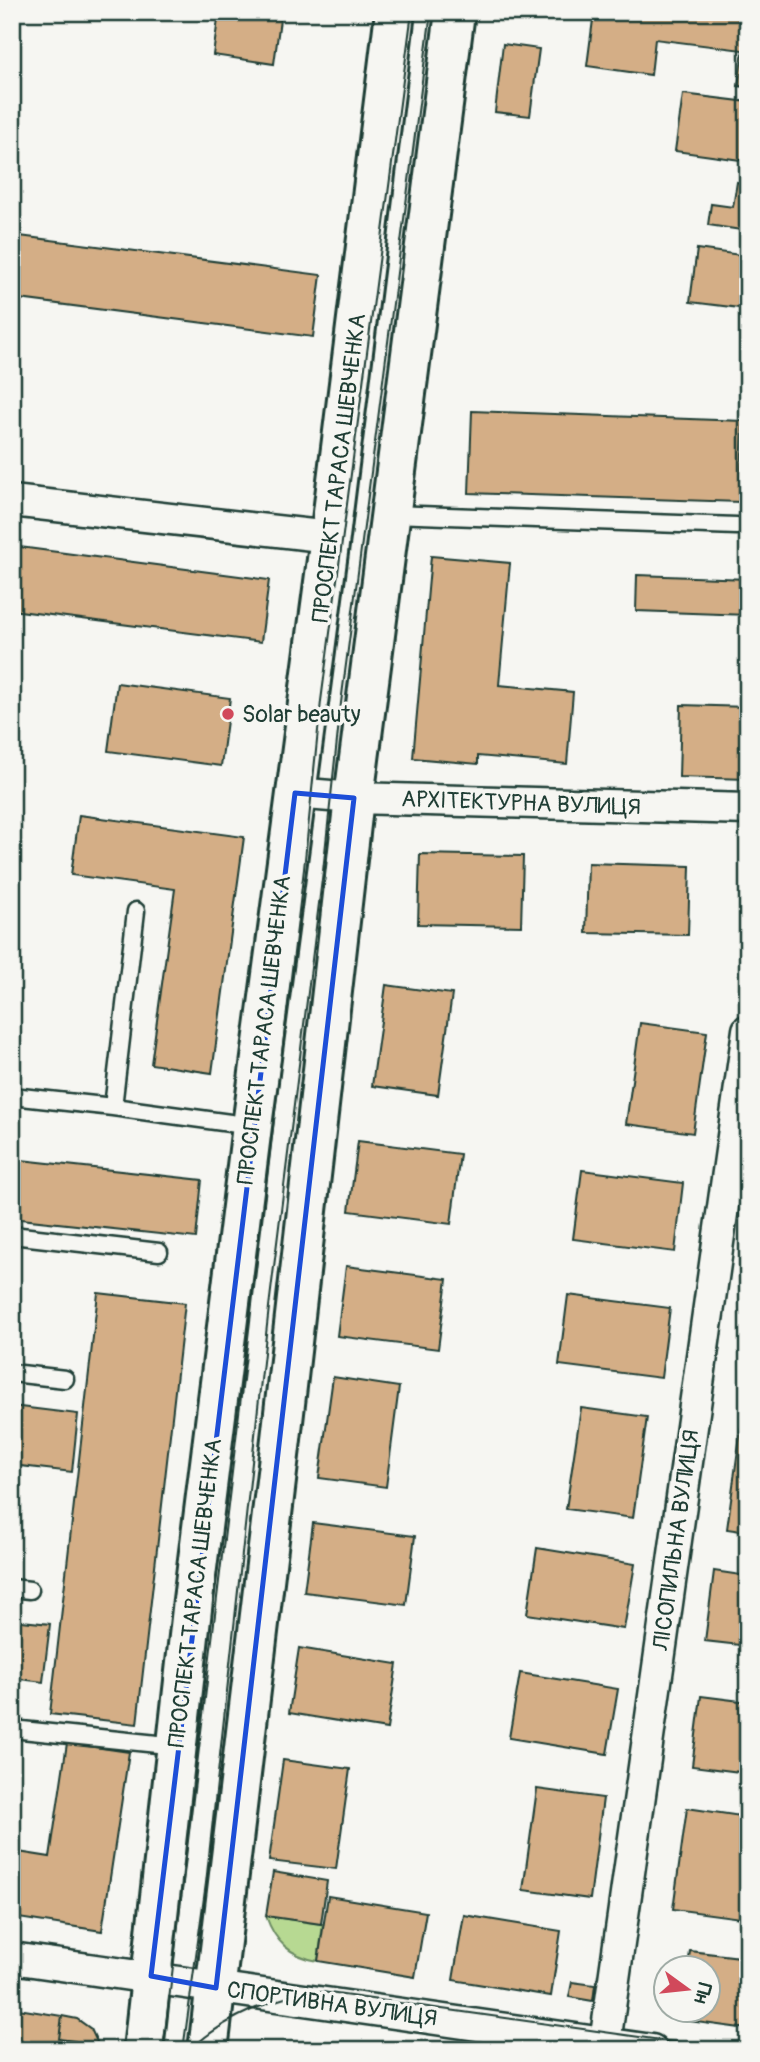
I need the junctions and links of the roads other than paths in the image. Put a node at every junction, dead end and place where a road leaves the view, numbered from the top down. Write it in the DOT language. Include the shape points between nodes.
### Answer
graph roads {
  1 [pos="395,12"];
  2 [pos="455,12"];
  3 [pos="12,501"];
  4 [pos="391,514"];
  5 [pos="737,526"];
  6 [pos="331,537"];
  7 [pos="295,793"];
  8 [pos="354,798"];
  9 [pos="748,809"];
  10 [pos="136,911"];
  11 [pos="748,1030"];
  12 [pos="12,1096"];
  13 [pos="113,1107"];
  14 [pos="252,1126"];
  15 [pos="12,1235"];
  16 [pos="159,1252"];
  17 [pos="12,1373"];
  18 [pos="65,1379"];
  19 [pos="12,1588"];
  20 [pos="30,1590"];
  21 [pos="12,1729"];
  22 [pos="177,1746"];
  23 [pos="12,1958"];
  24 [pos="151,1976"];
  25 [pos="216,1988"];
  26 [pos="605,2046"];
  27 [pos="143,2050"];
  28 [pos="208,2050"];
  29 [pos="652,2050"];
  1 -- 6 [label="main road, ПРОСПЕКТ ТАРАСА ШЕВЧЕНКА"];
  2 -- 4 [label="main road"];
  3 -- 6 [label="street"];
  4 -- 5 [label="lane"];
  4 -- 8 [label="main road"];
  6 -- 7 [label="main road, ПРОСПЕКТ ТАРАСА ШЕВЧЕНКА"];
  7 -- 8 [label="street, АРХІТЕКТУРНА ВУЛИЦЯ"];
  7 -- 14 [label="main road, ПРОСПЕКТ ТАРАСА ШЕВЧЕНКА"];
  8 -- 9 [label="street, АРХІТЕКТУРНА ВУЛИЦЯ"];
  8 -- 25 [label="main road"];
  10 -- 13 [label="lane"];
  11 -- 26 [label="street, ЛІСОПИЛЬНА ВУЛИЦЯ"];
  12 -- 13 [label="lane"];
  13 -- 14 [label="lane"];
  14 -- 22 [label="main road, ПРОСПЕКТ ТАРАСА ШЕВЧЕНКА"];
  15 -- 16 [label="lane"];
  17 -- 18 [label="lane"];
  19 -- 20 [label="lane"];
  21 -- 22 [label="lane"];
  22 -- 24 [label="main road, ПРОСПЕКТ ТАРАСА ШЕВЧЕНКА"];
  23 -- 24 [label="street, СПОРТИВНА ВУЛИЦЯ"];
  24 -- 25 [label="street, СПОРТИВНА ВУЛИЦЯ"];
  24 -- 27 [label="main road, ПРОСПЕКТ ТАРАСА ШЕВЧЕНКА"];
  25 -- 26 [label="street, СПОРТИВНА ВУЛИЦЯ"];
  25 -- 28 [label="main road"];
  26 -- 29 [label="street, СПОРТИВНА ВУЛИЦЯ"];
}
